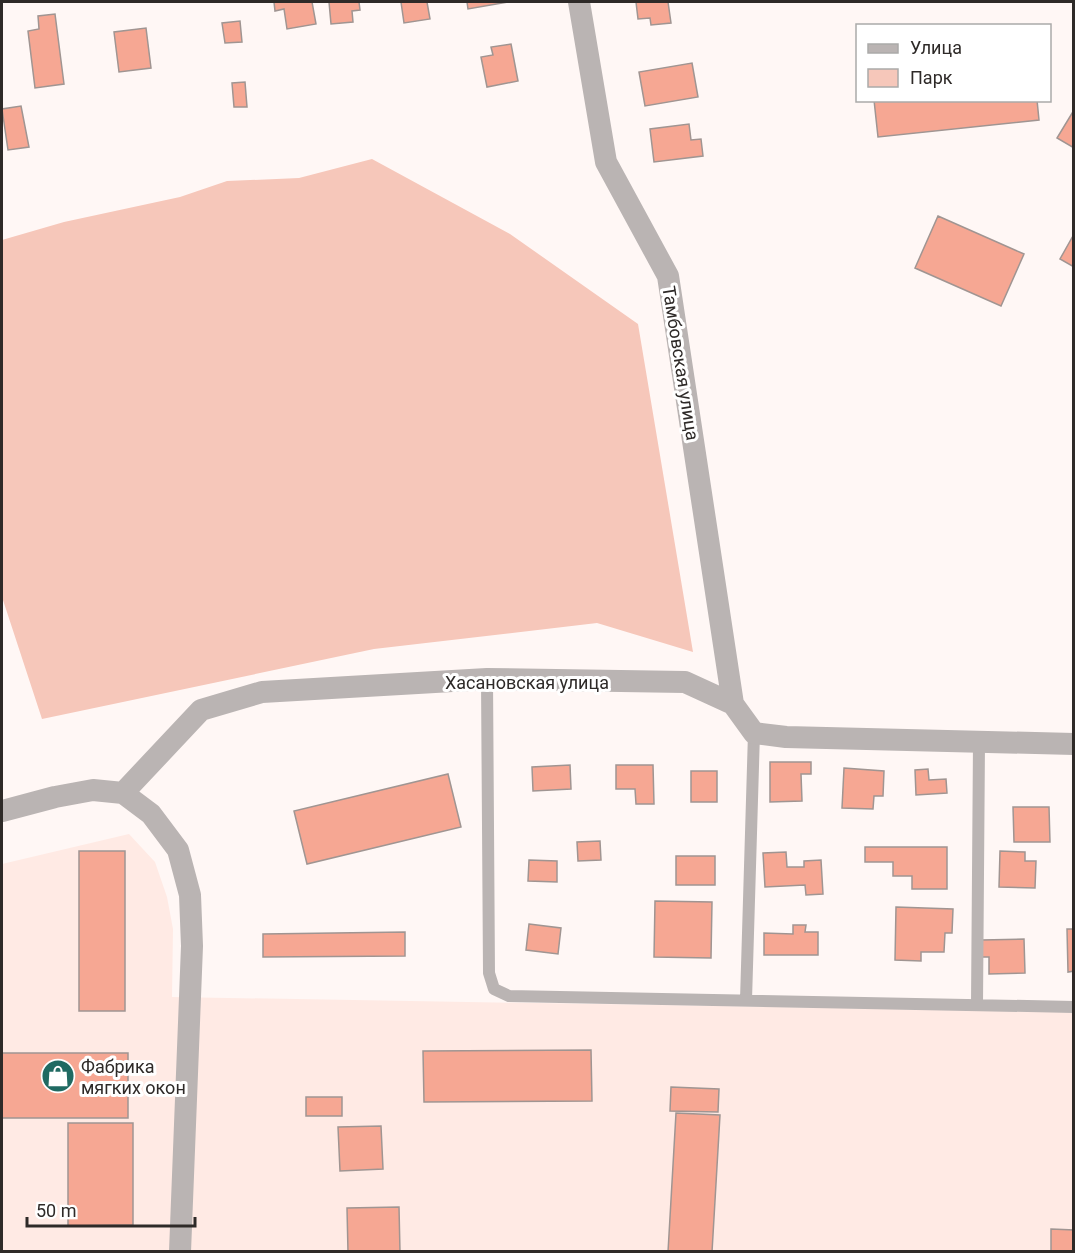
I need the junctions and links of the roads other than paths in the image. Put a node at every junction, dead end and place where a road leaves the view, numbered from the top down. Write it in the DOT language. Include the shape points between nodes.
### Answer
graph roads {
  1 [pos="579,2"];
  2 [pos="488,679"];
  3 [pos="733,704"];
  4 [pos="754,733"];
  5 [pos="978,742"];
  6 [pos="1074,744"];
  7 [pos="123,793"];
  8 [pos="2,811"];
  9 [pos="746,1000"];
  10 [pos="977,1005"];
  11 [pos="1074,1006"];
  12 [pos="180,1251"];
  1 -- 3 [label="street, Тамбовская улица" via="606,162 668,276"];
  2 -- 3 [label="street, Хасановская улица" via="685,682"];
  2 -- 7 [label="street, Хасановская улица" via="262,692 201,710"];
  2 -- 9 [label="lane" via="489,973 494,988 509,996"];
  3 -- 4 [label="street, Хасановская улица"];
  4 -- 5 [label="street"];
  4 -- 9 [label="lane"];
  5 -- 6 [label="street"];
  5 -- 10 [label="lane"];
  7 -- 8 [label="street" via="93,790"];
  7 -- 12 [label="street" via="152,814 178,850 190,895 192,946"];
  9 -- 10 [label="lane"];
  10 -- 11 [label="lane"];
}
